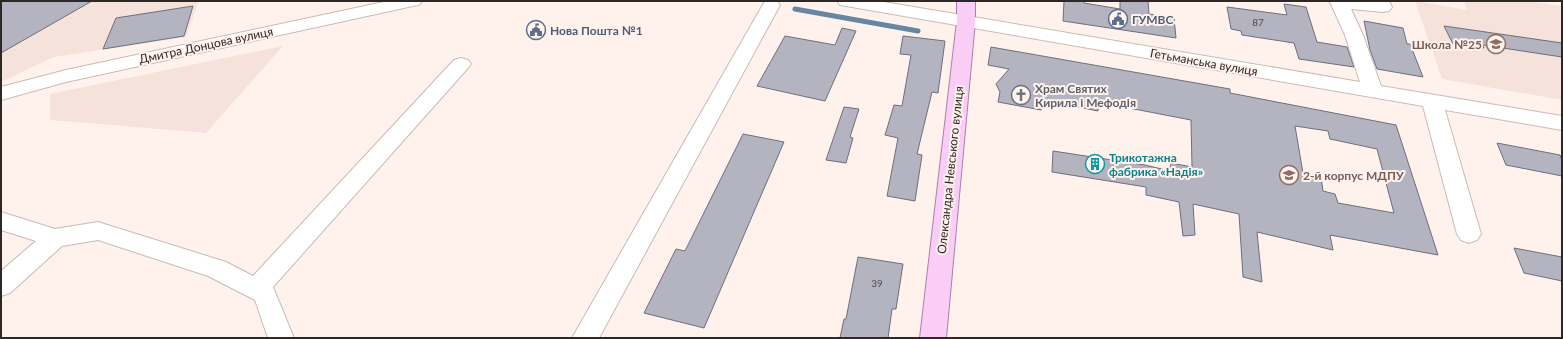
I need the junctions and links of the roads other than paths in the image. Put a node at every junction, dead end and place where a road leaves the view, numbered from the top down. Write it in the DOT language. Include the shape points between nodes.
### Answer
graph roads {
  1 [pos="413,1"];
  2 [pos="846,1"];
  3 [pos="1380,1"];
  4 [pos="771,5"];
  5 [pos="966,11"];
  6 [pos="461,64"];
  7 [pos="1373,91"];
  8 [pos="1,94"];
  9 [pos="1432,101"];
  10 [pos="1562,123"];
  11 [pos="1,221"];
  12 [pos="1469,234"];
  13 [pos="55,238"];
  14 [pos="1,286"];
  15 [pos="256,290"];
  16 [pos="281,338"];
  17 [pos="585,338"];
  18 [pos="933,338"];
  1 -- 8 [label="street, Дмитра Донцова вулиця" via="66,76"];
  2 -- 5 [label="street, Гетьманська вулиця"];
  3 -- 7 [label="street" via="1383,8 1339,2 1354,34"];
  4 -- 17 [label="street"];
  5 -- 7 [label="street, Гетьманська вулиця"];
  5 -- 18 [label="main road, Олександра Невського вулиця"];
  6 -- 15 [label="street"];
  7 -- 9 [label="street, Гетьманська вулиця"];
  9 -- 10 [label="street, Гетьманська вулиця"];
  9 -- 12 [label="street"];
  11 -- 13 [label="street"];
  13 -- 14 [label="street"];
  13 -- 15 [label="street" via="98,231 216,269"];
  15 -- 16 [label="street" via="265,294"];
}
